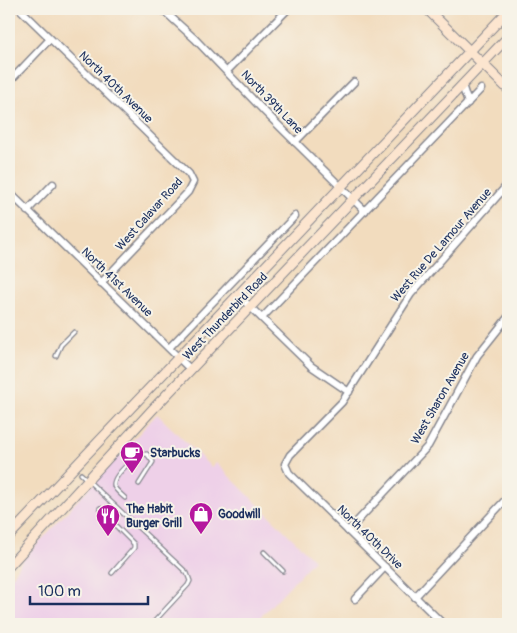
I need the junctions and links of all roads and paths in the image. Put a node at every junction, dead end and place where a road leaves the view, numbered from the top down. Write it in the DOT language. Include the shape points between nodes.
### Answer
graph roads {
  1 [pos="20,9"];
  2 [pos="162,9"];
  3 [pos="288,9"];
  4 [pos="427,9"];
  5 [pos="508,12"];
  6 [pos="50,39"];
  7 [pos="508,39"];
  8 [pos="470,51"];
  9 [pos="483,64"];
  10 [pos="227,71"];
  11 [pos="9,82"];
  12 [pos="354,82"];
  13 [pos="462,85"];
  14 [pos="481,89"];
  15 [pos="508,89"];
  16 [pos="468,103"];
  17 [pos="295,142"];
  18 [pos="193,182"];
  19 [pos="53,184"];
  20 [pos="508,184"];
  21 [pos="341,187"];
  22 [pos="9,192"];
  23 [pos="353,199"];
  24 [pos="27,210"];
  25 [pos="365,211"];
  26 [pos="294,216"];
  27 [pos="280,231"];
  28 [pos="297,232"];
  29 [pos="102,283"];
  30 [pos="238,295"];
  31 [pos="250,307"];
  32 [pos="508,317"];
  33 [pos="262,318"];
  34 [pos="74,332"];
  35 [pos="169,348"];
  36 [pos="56,356"];
  37 [pos="178,357"];
  38 [pos="191,370"];
  39 [pos="349,392"];
  40 [pos="285,464"];
  41 [pos="85,477"];
  42 [pos="139,484"];
  43 [pos="508,497"];
  44 [pos="125,498"];
  45 [pos="100,508"];
  46 [pos="110,520"];
  47 [pos="115,525"];
  48 [pos="348,532"];
  49 [pos="9,536"];
  50 [pos="264,552"];
  51 [pos="9,566"];
  52 [pos="385,567"];
  53 [pos="283,571"];
  54 [pos="112,573"];
  55 [pos="415,597"];
  56 [pos="355,599"];
  57 [pos="152,624"];
  58 [pos="443,624"];
  1 -- 6 [label="street, North 40th Avenue"];
  2 -- 10 [label="street, North 39th Lane"];
  3 -- 10 [label="street"];
  4 -- 8 [label="main road"];
  5 -- 8 [label="main road, West Thunderbird Road"];
  6 -- 11 [label="street"];
  6 -- 18 [label="street, North 40th Avenue" via="189,174"];
  7 -- 9 [label="main road, West Thunderbird Road"];
  8 -- 9 [label="main road"];
  8 -- 21 [label="main road, West Thunderbird Road"];
  9 -- 13 [label="main road, West Thunderbird Road"];
  9 -- 15 [label="main road"];
  10 -- 17 [label="street, North 39th Lane"];
  12 -- 17 [label="street"];
  13 -- 16 [label="street"];
  13 -- 23 [label="main road, West Thunderbird Road"];
  14 -- 16 [label="street"];
  16 -- 25 [label="street"];
  17 -- 21 [label="street, North 39th Lane"];
  18 -- 29 [label="street, West Calavar Road" via="188,192"];
  19 -- 24 [label="street"];
  20 -- 39 [label="street, West Rue De Lamour Avenue" via="411,294"];
  21 -- 23 [label="street, North 39th Lane"];
  21 -- 28 [label="main road, West Thunderbird Road"];
  22 -- 24 [label="street, North 41st Avenue"];
  23 -- 25 [label="street, North 39th Lane"];
  23 -- 31 [label="main road, West Thunderbird Road"];
  24 -- 29 [label="street, North 41st Avenue"];
  25 -- 33 [label="street"];
  26 -- 27 [label="street, West Thunderbird Road"];
  27 -- 28 [label="street"];
  27 -- 35 [label="street, West Thunderbird Road"];
  28 -- 30 [label="main road, West Thunderbird Road"];
  29 -- 35 [label="street, North 41st Avenue"];
  30 -- 31 [label="street"];
  30 -- 37 [label="main road, West Thunderbird Road"];
  31 -- 33 [label="street"];
  31 -- 38 [label="main road, West Thunderbird Road"];
  32 -- 48 [label="street, West Sharon Avenue" via="477,356 428,446"];
  33 -- 39 [label="street" via="326,378"];
  34 -- 36 [label="lane" via="61,345"];
  35 -- 37 [label="street, North 41st Avenue"];
  37 -- 38 [label="street, North 41st Avenue"];
  37 -- 49 [label="main road, West Thunderbird Road"];
  38 -- 41 [label="main road, West Thunderbird Road"];
  39 -- 40 [label="street, West Rue De Lamour Avenue"];
  40 -- 48 [label="street, North 40th Drive" via="289,473"];
  41 -- 51 [label="main road, West Thunderbird Road"];
  41 -- 57 [label="lane" via="187,573 188,585"];
  42 -- 44 [label="lane" via="152,467 151,458 141,453 114,483"];
  43 -- 55 [label="street"];
  45 -- 46 [label="lane"];
  47 -- 54 [label="lane" via="134,544 134,548"];
  48 -- 52 [label="street, North 40th Drive"];
  50 -- 53 [label="lane"];
  52 -- 55 [label="street, North 40th Drive"];
  52 -- 56 [label="street"];
  55 -- 58 [label="street, North 40th Drive"];
}
